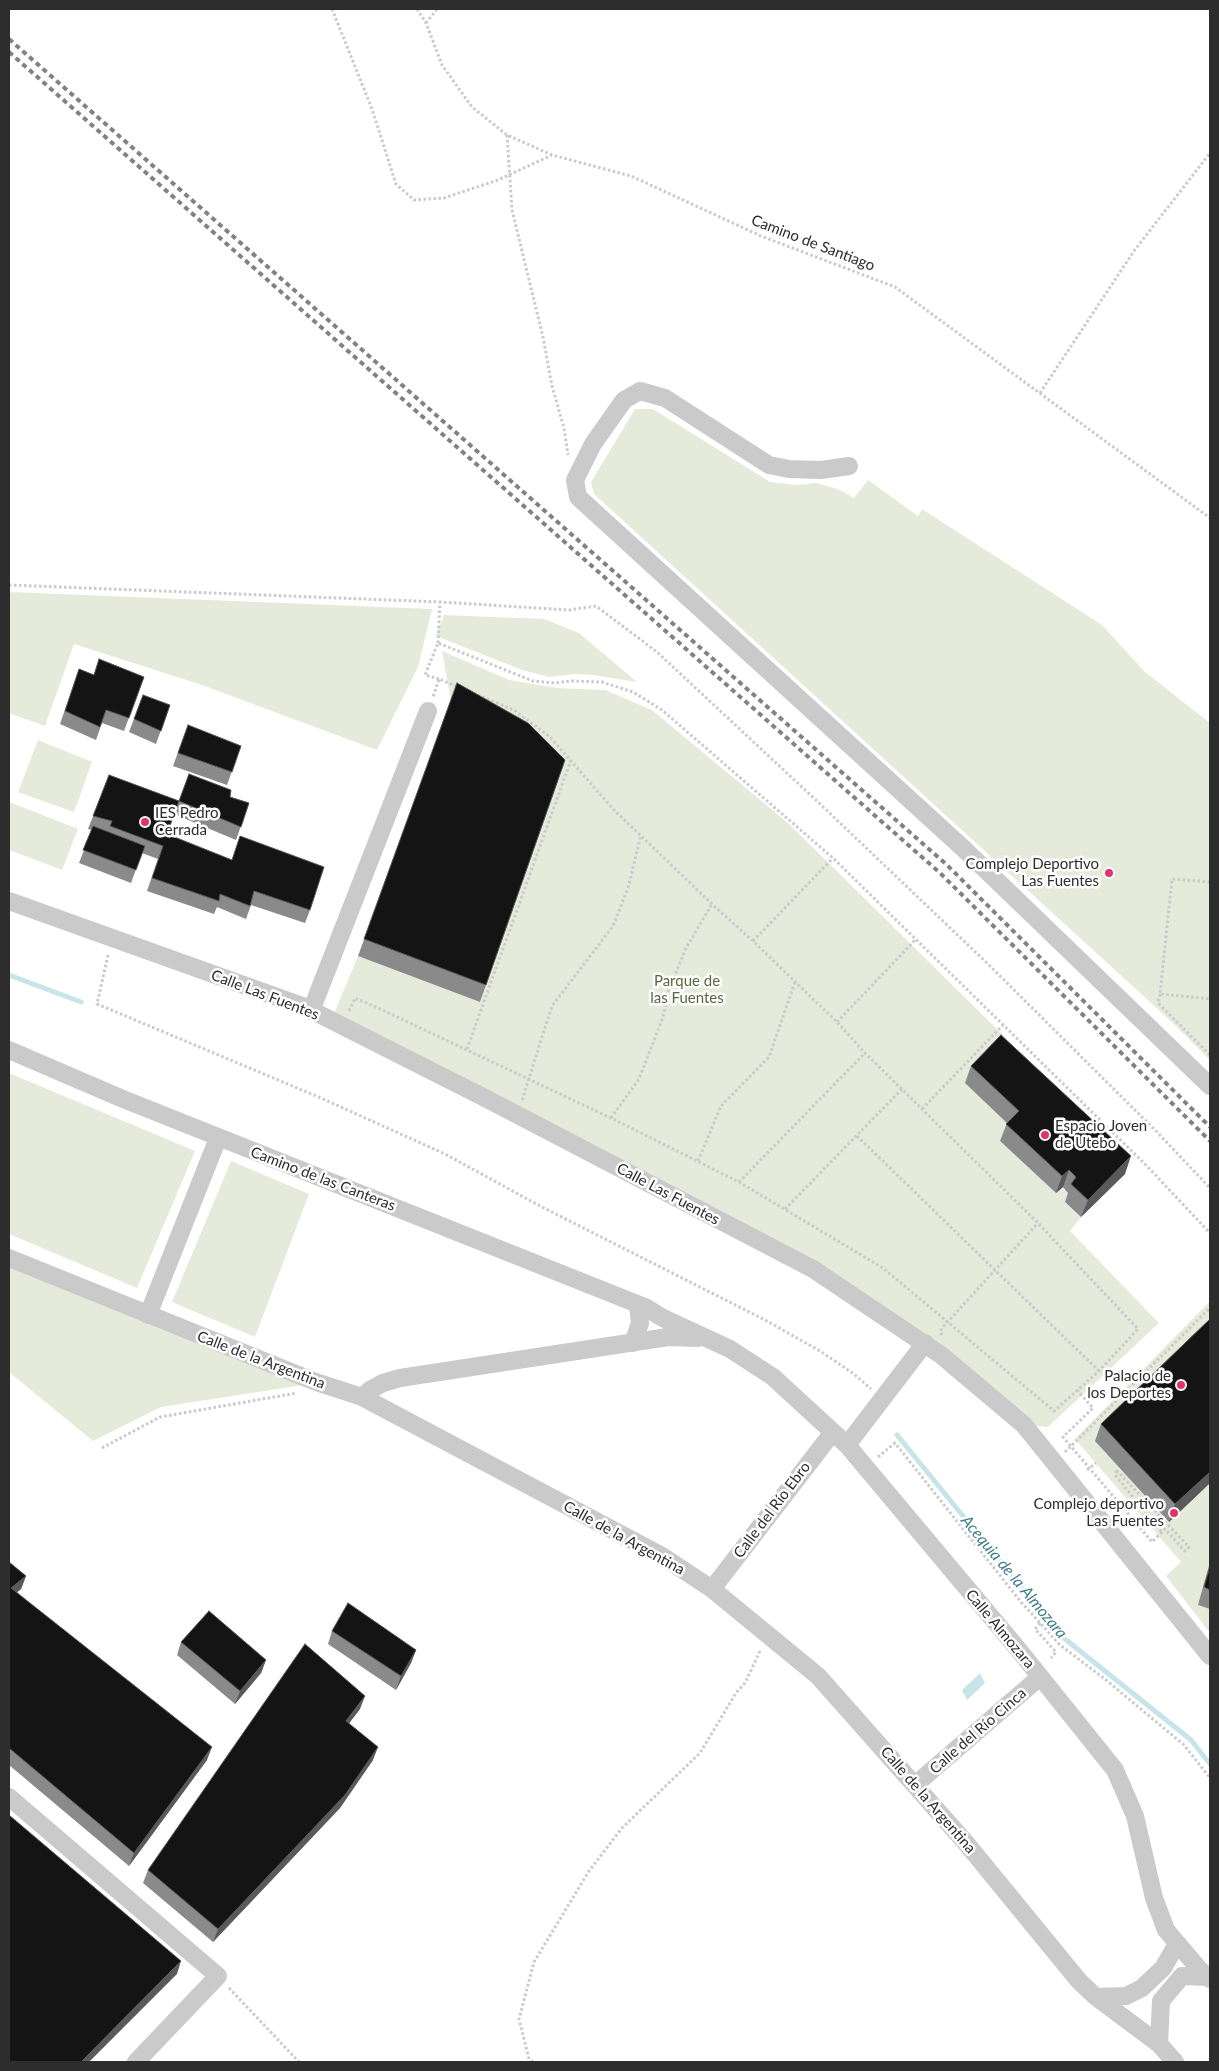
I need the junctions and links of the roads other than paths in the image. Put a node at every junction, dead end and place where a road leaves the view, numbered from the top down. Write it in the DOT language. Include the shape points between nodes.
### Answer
graph roads {
  1 [pos="849,466"];
  2 [pos="428,711"];
  3 [pos="9,901"];
  4 [pos="311,1011"];
  5 [pos="9,1050"];
  6 [pos="1210,1086"];
  7 [pos="218,1138"];
  8 [pos="9,1258"];
  9 [pos="638,1306"];
  10 [pos="655,1313"];
  11 [pos="148,1315"];
  12 [pos="652,1339"];
  13 [pos="707,1339"];
  14 [pos="633,1343"];
  15 [pos="925,1344"];
  16 [pos="362,1397"];
  17 [pos="833,1432"];
  18 [pos="847,1445"];
  19 [pos="712,1589"];
  20 [pos="1210,1656"];
  21 [pos="1040,1677"];
  22 [pos="916,1784"];
  23 [pos="9,1797"];
  24 [pos="1178,1944"];
  25 [pos="1209,1978"];
  26 [pos="1096,1997"];
  27 [pos="1159,2044"];
  28 [pos="136,2062"];
  29 [pos="1175,2062"];
  1 -- 6 [label="street" via="821,470 789,469 769,464 665,398 640,391 624,400 593,444 574,480 578,497 964,849"];
  2 -- 4 [label="street"];
  3 -- 4 [label="street, Calle Las Fuentes"];
  4 -- 15 [label="street, Calle Las Fuentes" via="813,1269"];
  5 -- 7 [label="street, Camino de las Canteras"];
  7 -- 9 [label="street, Camino de las Canteras"];
  7 -- 11 [label="street"];
  8 -- 11 [label="street, Calle de la Argentina"];
  9 -- 10 [label="street, Camino de las Canteras"];
  9 -- 14 [label="street" via="640,1323"];
  10 -- 12 [label="street" via="657,1326"];
  10 -- 13 [label="street, Camino de las Canteras"];
  11 -- 16 [label="street, Calle de la Argentina"];
  12 -- 13 [label="street"];
  12 -- 14 [label="street"];
  13 -- 17 [label="street, Calle Almozara" via="730,1349 773,1376"];
  14 -- 16 [label="street" via="400,1378 383,1383"];
  15 -- 18 [label="street"];
  15 -- 20 [label="street, Calle Las Fuentes" via="1024,1425"];
  16 -- 19 [label="street, Calle de la Argentina" via="662,1556"];
  17 -- 18 [label="street, Calle Almozara"];
  17 -- 19 [label="street, Calle del Río Ebro"];
  18 -- 21 [label="street, Calle Almozara"];
  19 -- 22 [label="street, Calle de la Argentina" via="818,1676"];
  21 -- 22 [label="street, Calle del Río Cinca"];
  21 -- 24 [label="street, Calle Almozara" via="1115,1770 1135,1816 1154,1898 1166,1930"];
  22 -- 26 [label="street, Calle de la Argentina" via="1079,1981"];
  23 -- 28 [label="street" via="218,1976"];
  24 -- 25 [label="street, Calle Almozara"];
  24 -- 26 [label="street" via="1163,1968 1142,1988 1126,1996"];
  25 -- 27 [label="street" via="1182,1976 1161,2001"];
  26 -- 27 [label="street, Calle de la Argentina"];
  27 -- 29 [label="street, Calle de la Argentina"];
}
